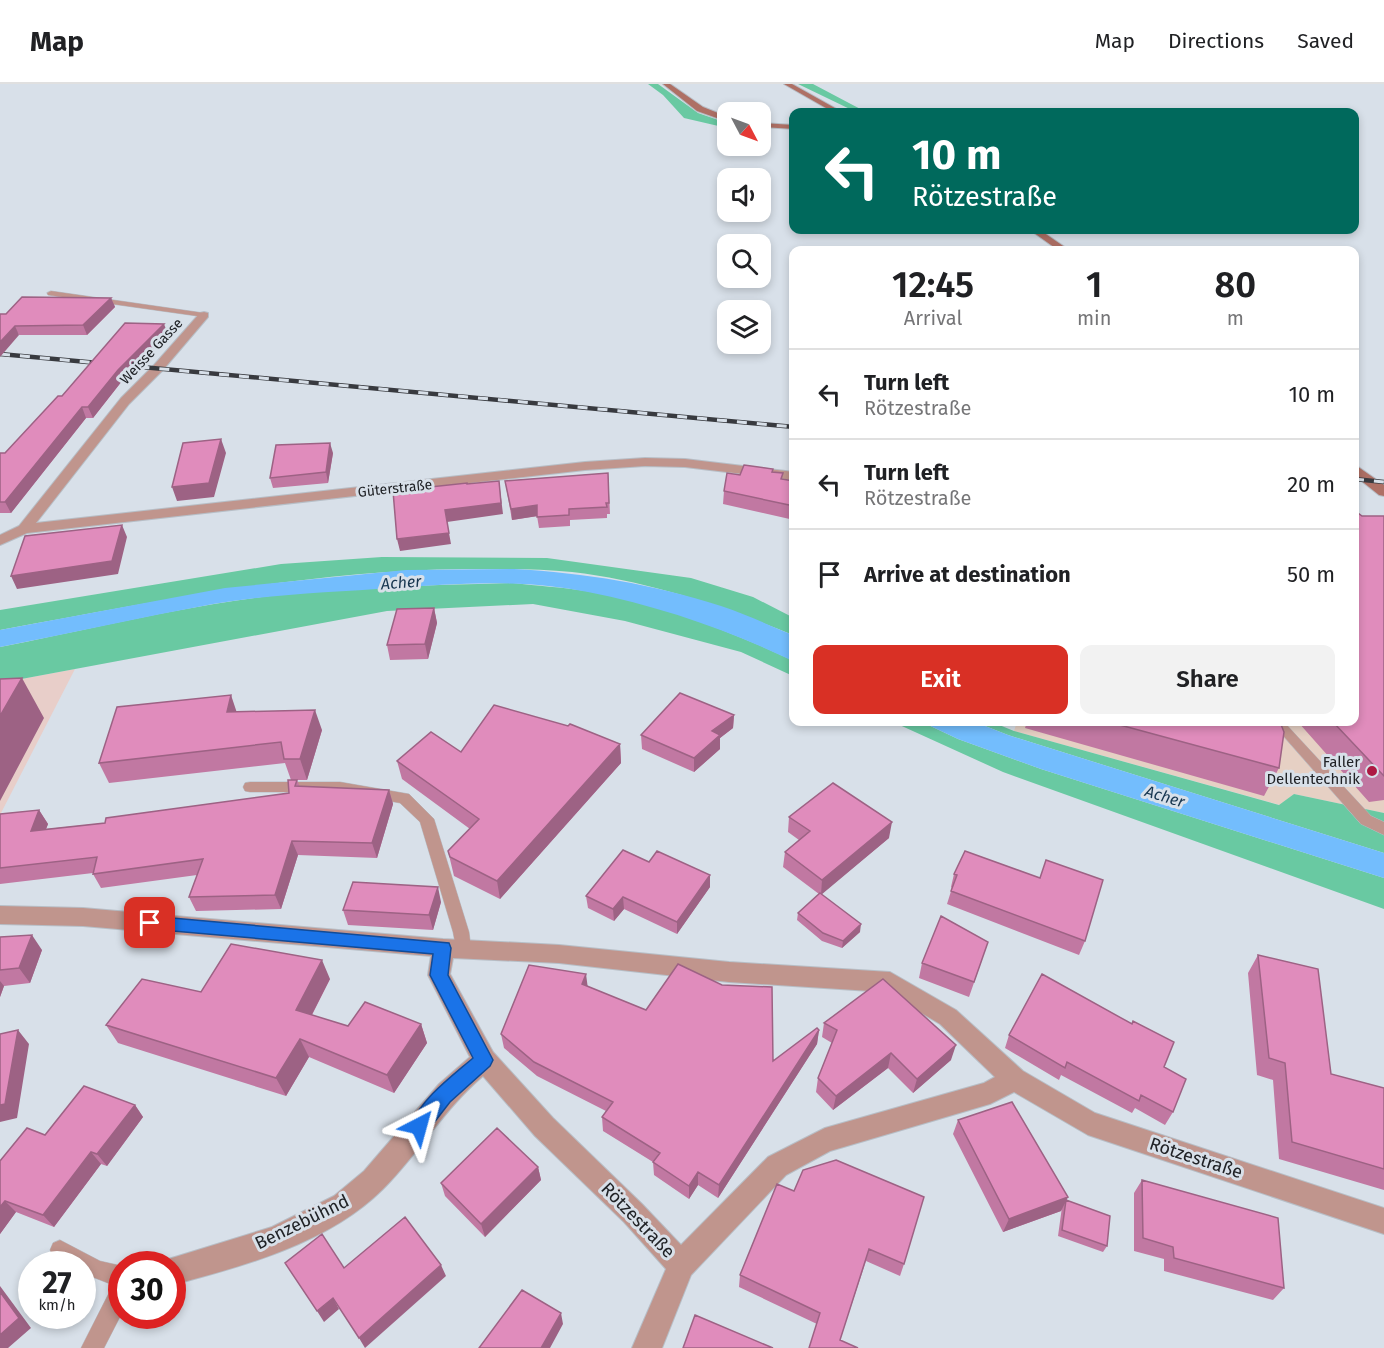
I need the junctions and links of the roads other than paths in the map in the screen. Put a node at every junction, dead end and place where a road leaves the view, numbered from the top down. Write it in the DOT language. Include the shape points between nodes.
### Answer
graph roads {
  1 [pos="666,84"];
  2 [pos="787,84"];
  3 [pos="807,95"];
  4 [pos="817,108"];
  5 [pos="831,108"];
  6 [pos="717,116"];
  7 [pos="771,126"];
  8 [pos="789,126"];
  9 [pos="1040,234"];
  10 [pos="1058,246"];
  11 [pos="51,293"];
  12 [pos="204,315"];
  13 [pos="1359,472"];
  14 [pos="789,475"];
  15 [pos="1384,492"];
  16 [pos="24,529"];
  17 [pos="0,541"];
  18 [pos="1281,726"];
  19 [pos="250,788"];
  20 [pos="1384,828"];
  21 [pos="0,915"];
  22 [pos="453,948"];
  23 [pos="484,1060"];
  24 [pos="1014,1079"];
  25 [pos="1384,1221"];
  26 [pos="60,1250"];
  27 [pos="681,1265"];
  28 [pos="186,1267"];
  29 [pos="108,1273"];
  30 [pos="108,1317"];
  31 [pos="92,1348"];
  32 [pos="648,1348"];
  1 -- 6 [label="main road" via="700,109"];
  2 -- 3 [label="main road"];
  3 -- 4 [label="main road"];
  3 -- 5 [label="main road"];
  7 -- 8 [label="main road"];
  9 -- 10 [label="main road"];
  11 -- 12 [label="lane, Weisse Gasse"];
  12 -- 16 [label="street, Weisse Gasse" via="125,400"];
  13 -- 15 [label="main road"];
  14 -- 16 [label="street, Güterstraße" via="645,462"];
  16 -- 17 [label="street, Güterstraße"];
  18 -- 20 [label="lane" via="1366,820"];
  19 -- 22 [label="lane" via="340,787 404,798 427,819 461,932"];
  21 -- 22 [label="street, Rötzestraße" via="82,917"];
  22 -- 23 [label="street, Rötzestraße" via="439,975"];
  22 -- 24 [label="street, Rötzestraße" via="890,982 948,1017"];
  23 -- 27 [label="street, Rötzestraße" via="544,1127"];
  23 -- 28 [label="street, Benzebühnd" via="444,1096 383,1171 337,1209 234,1254"];
  24 -- 25 [label="street, Rötzestraße" via="1088,1123"];
  24 -- 27 [label="street, Rötzestraße" via="990,1093 825,1140 777,1166"];
  26 -- 29 [label="lane"];
  27 -- 32 [label="street"];
  30 -- 31 [label="lane"];
}
